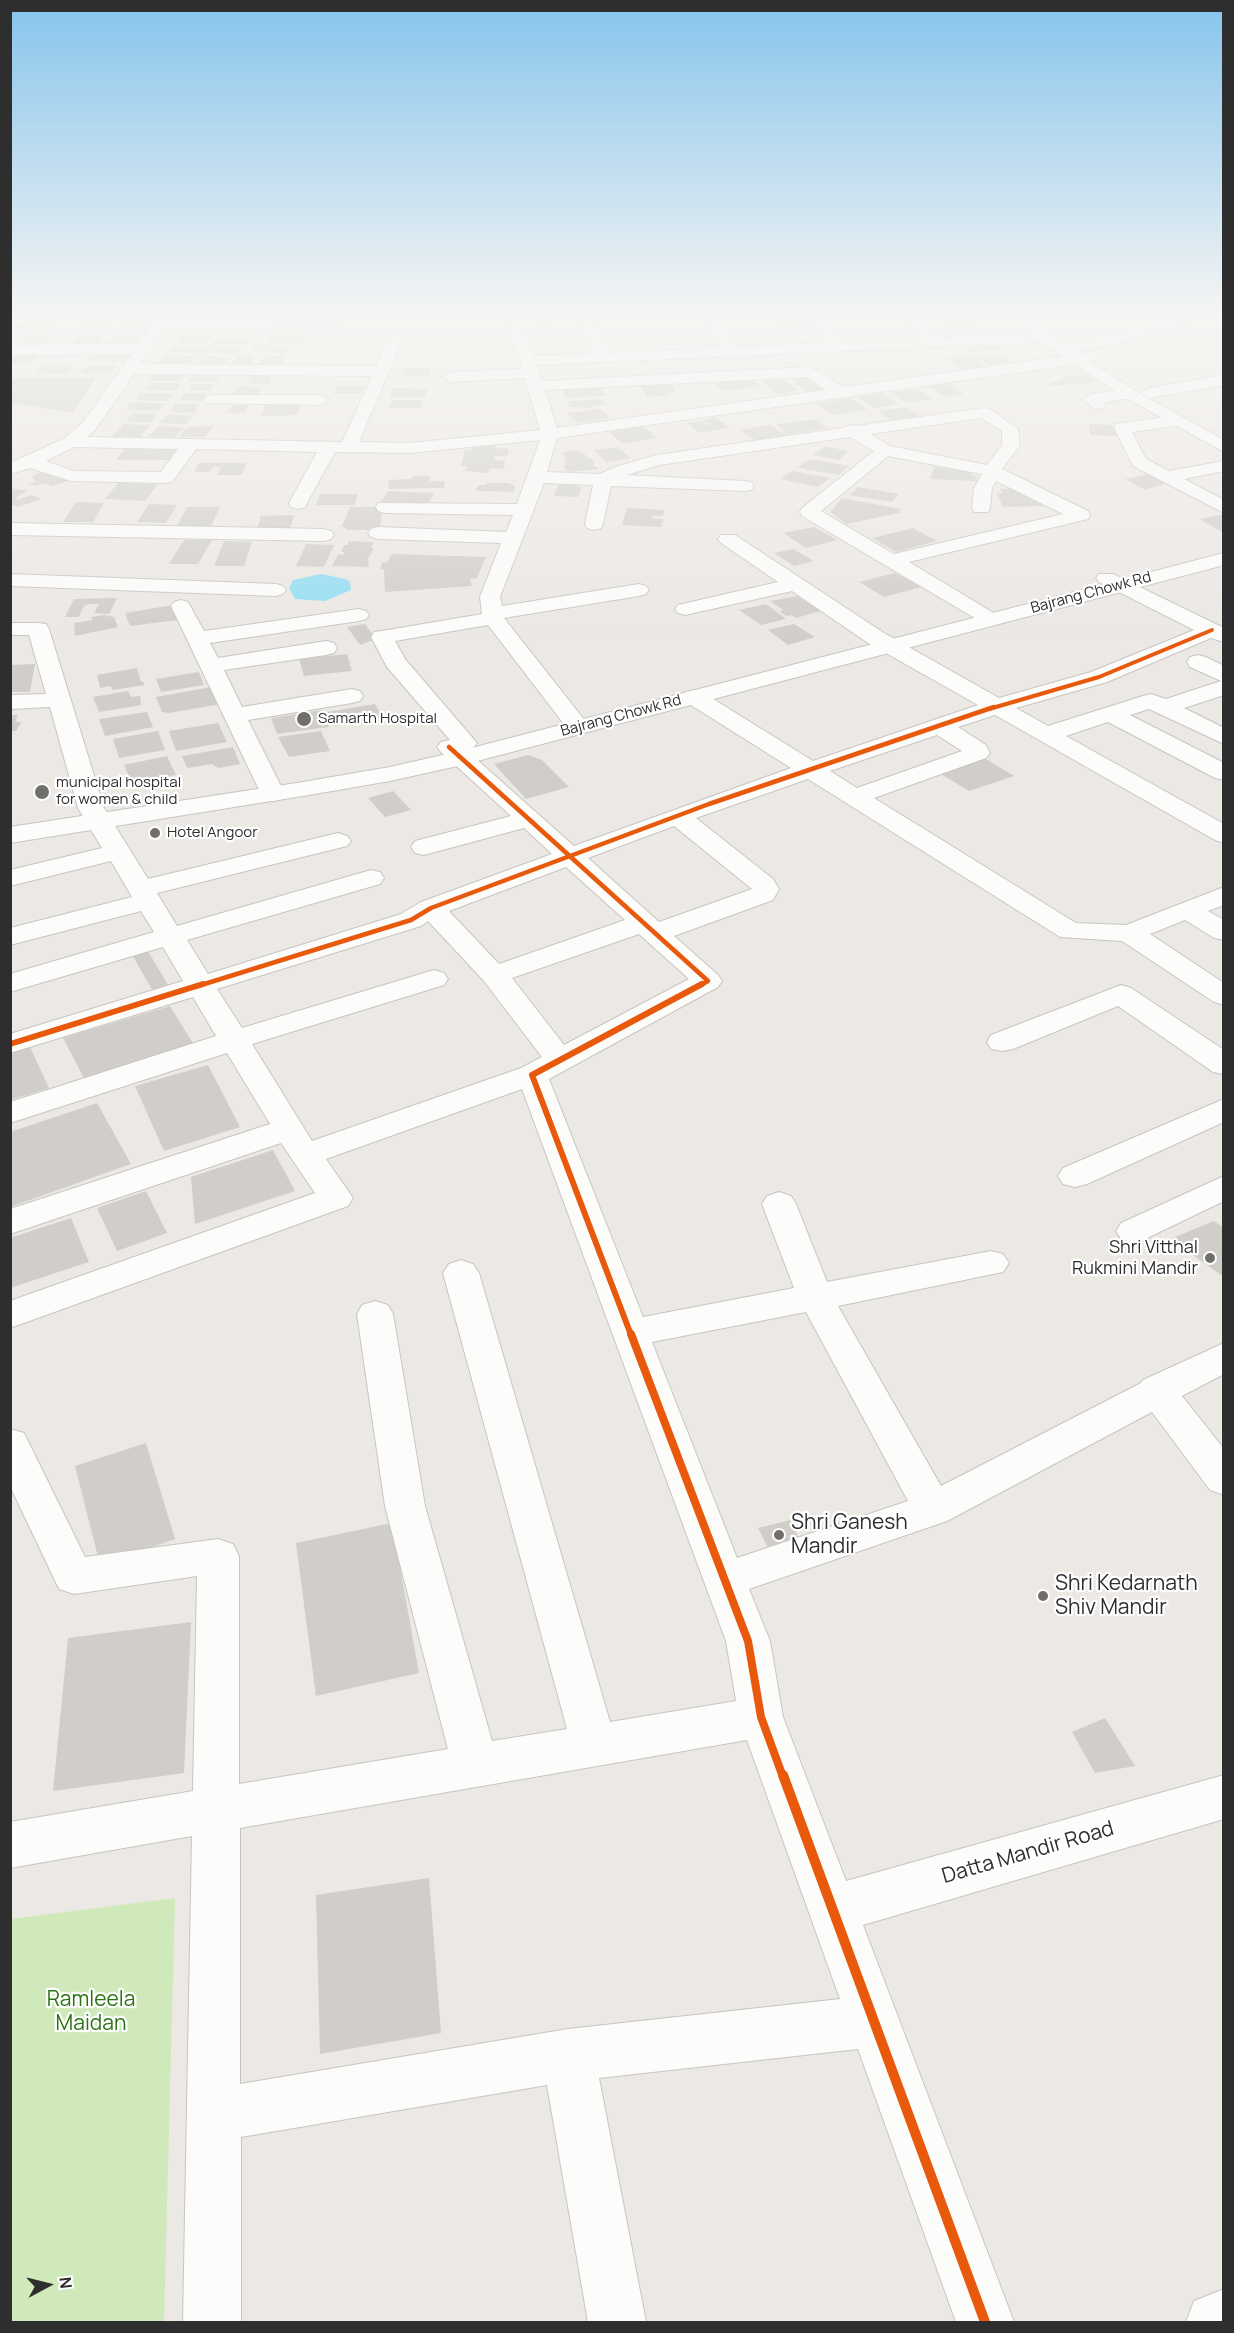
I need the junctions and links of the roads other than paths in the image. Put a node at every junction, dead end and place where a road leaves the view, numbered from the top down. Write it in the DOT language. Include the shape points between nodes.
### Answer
graph roads {
  1 [pos="90,424"];
  2 [pos="359,424"];
  3 [pos="547,424"];
  4 [pos="621,424"];
  5 [pos="835,424"];
  6 [pos="910,424"];
  7 [pos="1002,424"];
  8 [pos="1153,424"];
  9 [pos="1180,424"];
  10 [pos="1202,424"];
  11 [pos="855,432"];
  12 [pos="550,434"];
  13 [pos="1224,437"];
  14 [pos="71,442"];
  15 [pos="191,444"];
  16 [pos="329,446"];
  17 [pos="350,446"];
  18 [pos="1224,447"];
  19 [pos="885,450"];
  20 [pos="30,462"];
  21 [pos="1224,466"];
  22 [pos="10,469"];
  23 [pos="993,472"];
  24 [pos="537,477"];
  25 [pos="1166,477"];
  26 [pos="603,480"];
  27 [pos="745,486"];
  28 [pos="298,503"];
  29 [pos="385,507"];
  30 [pos="981,508"];
  31 [pos="1224,508"];
  32 [pos="522,510"];
  33 [pos="594,524"];
  34 [pos="10,529"];
  35 [pos="378,533"];
  36 [pos="324,535"];
  37 [pos="512,538"];
  38 [pos="728,539"];
  39 [pos="1224,548"];
  40 [pos="1224,559"];
  41 [pos="890,561"];
  42 [pos="10,579"];
  43 [pos="1114,582"];
  44 [pos="795,584"];
  45 [pos="276,590"];
  46 [pos="639,590"];
  47 [pos="181,606"];
  48 [pos="685,609"];
  49 [pos="359,615"];
  50 [pos="493,616"];
  51 [pos="983,616"];
  52 [pos="10,629"];
  53 [pos="1218,633"];
  54 [pos="197,638"];
  55 [pos="884,642"];
  56 [pos="326,648"];
  57 [pos="1198,662"];
  58 [pos="210,666"];
  59 [pos="1224,675"];
  60 [pos="1224,687"];
  61 [pos="352,696"];
  62 [pos="694,697"];
  63 [pos="59,700"];
  64 [pos="10,702"];
  65 [pos="998,706"];
  66 [pos="1166,707"];
  67 [pos="1108,713"];
  68 [pos="235,715"];
  69 [pos="573,722"];
  70 [pos="939,726"];
  71 [pos="1047,734"];
  72 [pos="1224,736"];
  73 [pos="459,749"];
  74 [pos="811,770"];
  75 [pos="1224,773"];
  76 [pos="270,788"];
  77 [pos="855,797"];
  78 [pos="95,815"];
  79 [pos="678,816"];
  80 [pos="529,819"];
  81 [pos="10,821"];
  82 [pos="10,835"];
  83 [pos="1224,835"];
  84 [pos="338,841"];
  85 [pos="424,847"];
  86 [pos="117,852"];
  87 [pos="571,856"];
  88 [pos="10,878"];
  89 [pos="371,878"];
  90 [pos="144,895"];
  91 [pos="1224,895"];
  92 [pos="431,908"];
  93 [pos="1187,910"];
  94 [pos="650,928"];
  95 [pos="1224,932"];
  96 [pos="1130,933"];
  97 [pos="170,936"];
  98 [pos="10,938"];
  99 [pos="494,975"];
  100 [pos="434,979"];
  101 [pos="10,983"];
  102 [pos="201,987"];
  103 [pos="1224,996"];
  104 [pos="234,1040"];
  105 [pos="1002,1042"];
  106 [pos="10,1044"];
  107 [pos="1224,1065"];
  108 [pos="546,1067"];
  109 [pos="1224,1109"];
  110 [pos="10,1113"];
  111 [pos="297,1142"];
  112 [pos="1075,1176"];
  113 [pos="1224,1187"];
  114 [pos="779,1204"];
  115 [pos="10,1222"];
  116 [pos="1133,1231"];
  117 [pos="991,1263"];
  118 [pos="460,1273"];
  119 [pos="815,1296"];
  120 [pos="375,1314"];
  121 [pos="10,1315"];
  122 [pos="631,1333"];
  123 [pos="1224,1357"];
  124 [pos="1156,1390"];
  125 [pos="10,1444"];
  126 [pos="1224,1479"];
  127 [pos="933,1509"];
  128 [pos="724,1580"];
  129 [pos="761,1718"];
  130 [pos="594,1746"];
  131 [pos="475,1764"];
  132 [pos="1224,1797"];
  133 [pos="216,1810"];
  134 [pos="10,1845"];
  135 [pos="832,1909"];
  136 [pos="874,2022"];
  137 [pos="568,2055"];
  138 [pos="214,2115"];
  139 [pos="1224,2318"];
  140 [pos="212,2322"];
  141 [pos="617,2322"];
  142 [pos="985,2322"];
  143 [pos="1215,2322"];
  1 -- 14 [label="street"];
  2 -- 17 [label="street"];
  3 -- 12 [label="street"];
  4 -- 12 [label="street"];
  5 -- 11 [label="street"];
  6 -- 11 [label="street"];
  7 -- 23 [label="street" via="1010,429 1011,445"];
  8 -- 25 [label="street" via="1122,428 1139,462"];
  9 -- 18 [label="street"];
  10 -- 13 [label="street"];
  11 -- 19 [label="street"];
  11 -- 26 [label="street" via="657,460"];
  12 -- 17 [label="street" via="408,447"];
  12 -- 24 [label="street"];
  14 -- 15 [label="street"];
  14 -- 20 [label="street"];
  15 -- 16 [label="street"];
  15 -- 20 [label="street" via="166,478 71,476"];
  16 -- 17 [label="street"];
  16 -- 28 [label="street"];
  19 -- 23 [label="street"];
  19 -- 41 [label="street" via="809,512"];
  20 -- 22 [label="street"];
  21 -- 25 [label="street"];
  23 -- 30 [label="street" via="983,488"];
  23 -- 41 [label="street" via="1081,514"];
  24 -- 26 [label="street"];
  24 -- 32 [label="street"];
  25 -- 31 [label="street"];
  26 -- 27 [label="street"];
  26 -- 33 [label="street"];
  29 -- 32 [label="street"];
  32 -- 37 [label="street"];
  34 -- 36 [label="street"];
  35 -- 37 [label="street"];
  37 -- 50 [label="street" via="490,597"];
  38 -- 44 [label="street"];
  39 -- 43 [label="street, Bajrang Chowk Rd"];
  40 -- 43 [label="street, Bajrang Chowk Rd"];
  41 -- 51 [label="street"];
  42 -- 45 [label="street"];
  43 -- 51 [label="street, Bajrang Chowk Rd"];
  43 -- 53 [label="street"];
  44 -- 48 [label="street"];
  44 -- 55 [label="street"];
  46 -- 50 [label="street"];
  47 -- 54 [label="street"];
  49 -- 54 [label="street"];
  50 -- 69 [label="street"];
  50 -- 73 [label="street" via="382,637 395,662"];
  51 -- 55 [label="street, Bajrang Chowk Rd"];
  52 -- 63 [label="street" via="38,629"];
  53 -- 65 [label="street" via="1100,677"];
  54 -- 58 [label="street"];
  55 -- 62 [label="street, Bajrang Chowk Rd"];
  55 -- 65 [label="street"];
  55 -- 69 [label="street, Bajrang Chowk Rd"];
  56 -- 58 [label="street"];
  57 -- 59 [label="street"];
  58 -- 68 [label="street"];
  60 -- 66 [label="street"];
  61 -- 68 [label="street"];
  62 -- 69 [label="street, Bajrang Chowk Rd"];
  62 -- 74 [label="street"];
  63 -- 64 [label="street"];
  63 -- 78 [label="street"];
  65 -- 70 [label="street"];
  65 -- 71 [label="street"];
  66 -- 67 [label="street" via="1146,701"];
  66 -- 72 [label="street"];
  67 -- 71 [label="street"];
  67 -- 75 [label="street"];
  68 -- 76 [label="street"];
  69 -- 73 [label="street, Bajrang Chowk Rd"];
  70 -- 74 [label="street"];
  70 -- 77 [label="street" via="978,753"];
  71 -- 83 [label="street"];
  73 -- 76 [label="street, Bajrang Chowk Rd" via="390,774"];
  73 -- 80 [label="street"];
  74 -- 77 [label="street"];
  74 -- 79 [label="street"];
  76 -- 78 [label="street, Bajrang Chowk Rd"];
  77 -- 96 [label="street" via="1070,931"];
  78 -- 81 [label="street, Bajrang Chowk Rd"];
  78 -- 82 [label="street, Bajrang Chowk Rd"];
  78 -- 86 [label="street"];
  79 -- 87 [label="street"];
  79 -- 94 [label="street" via="766,889 763,894"];
  80 -- 85 [label="street"];
  80 -- 87 [label="street"];
  84 -- 90 [label="street"];
  86 -- 88 [label="street"];
  86 -- 90 [label="street"];
  87 -- 92 [label="street"];
  87 -- 94 [label="street"];
  89 -- 97 [label="street"];
  90 -- 97 [label="street"];
  90 -- 98 [label="street"];
  91 -- 93 [label="street"];
  92 -- 99 [label="street"];
  92 -- 102 [label="street" via="411,920"];
  93 -- 95 [label="street"];
  93 -- 96 [label="street"];
  94 -- 99 [label="street"];
  94 -- 108 [label="street" via="708,981"];
  96 -- 103 [label="street"];
  97 -- 101 [label="street"];
  97 -- 102 [label="street"];
  99 -- 108 [label="street"];
  100 -- 104 [label="street"];
  102 -- 104 [label="street"];
  102 -- 106 [label="street"];
  104 -- 110 [label="street"];
  104 -- 111 [label="street"];
  105 -- 107 [label="street" via="1121,994"];
  108 -- 111 [label="street"];
  108 -- 122 [label="street"];
  109 -- 112 [label="street"];
  111 -- 115 [label="street"];
  111 -- 121 [label="street" via="336,1198"];
  113 -- 116 [label="street"];
  114 -- 119 [label="street"];
  117 -- 119 [label="street"];
  118 -- 130 [label="street"];
  119 -- 122 [label="street"];
  119 -- 127 [label="street"];
  120 -- 131 [label="street" via="405,1506"];
  122 -- 128 [label="street"];
  123 -- 124 [label="street"];
  124 -- 126 [label="street"];
  124 -- 127 [label="street"];
  125 -- 133 [label="street" via="74,1576 218,1556"];
  127 -- 128 [label="street"];
  128 -- 129 [label="street" via="748,1641"];
  129 -- 130 [label="street"];
  129 -- 135 [label="street"];
  130 -- 131 [label="street"];
  131 -- 133 [label="street"];
  132 -- 135 [label="street, Datta Mandir Road"];
  133 -- 134 [label="street"];
  133 -- 138 [label="street"];
  135 -- 136 [label="street"];
  136 -- 137 [label="street"];
  136 -- 142 [label="street"];
  137 -- 138 [label="street"];
  137 -- 141 [label="street"];
  138 -- 140 [label="street"];
  139 -- 143 [label="street"];
}
